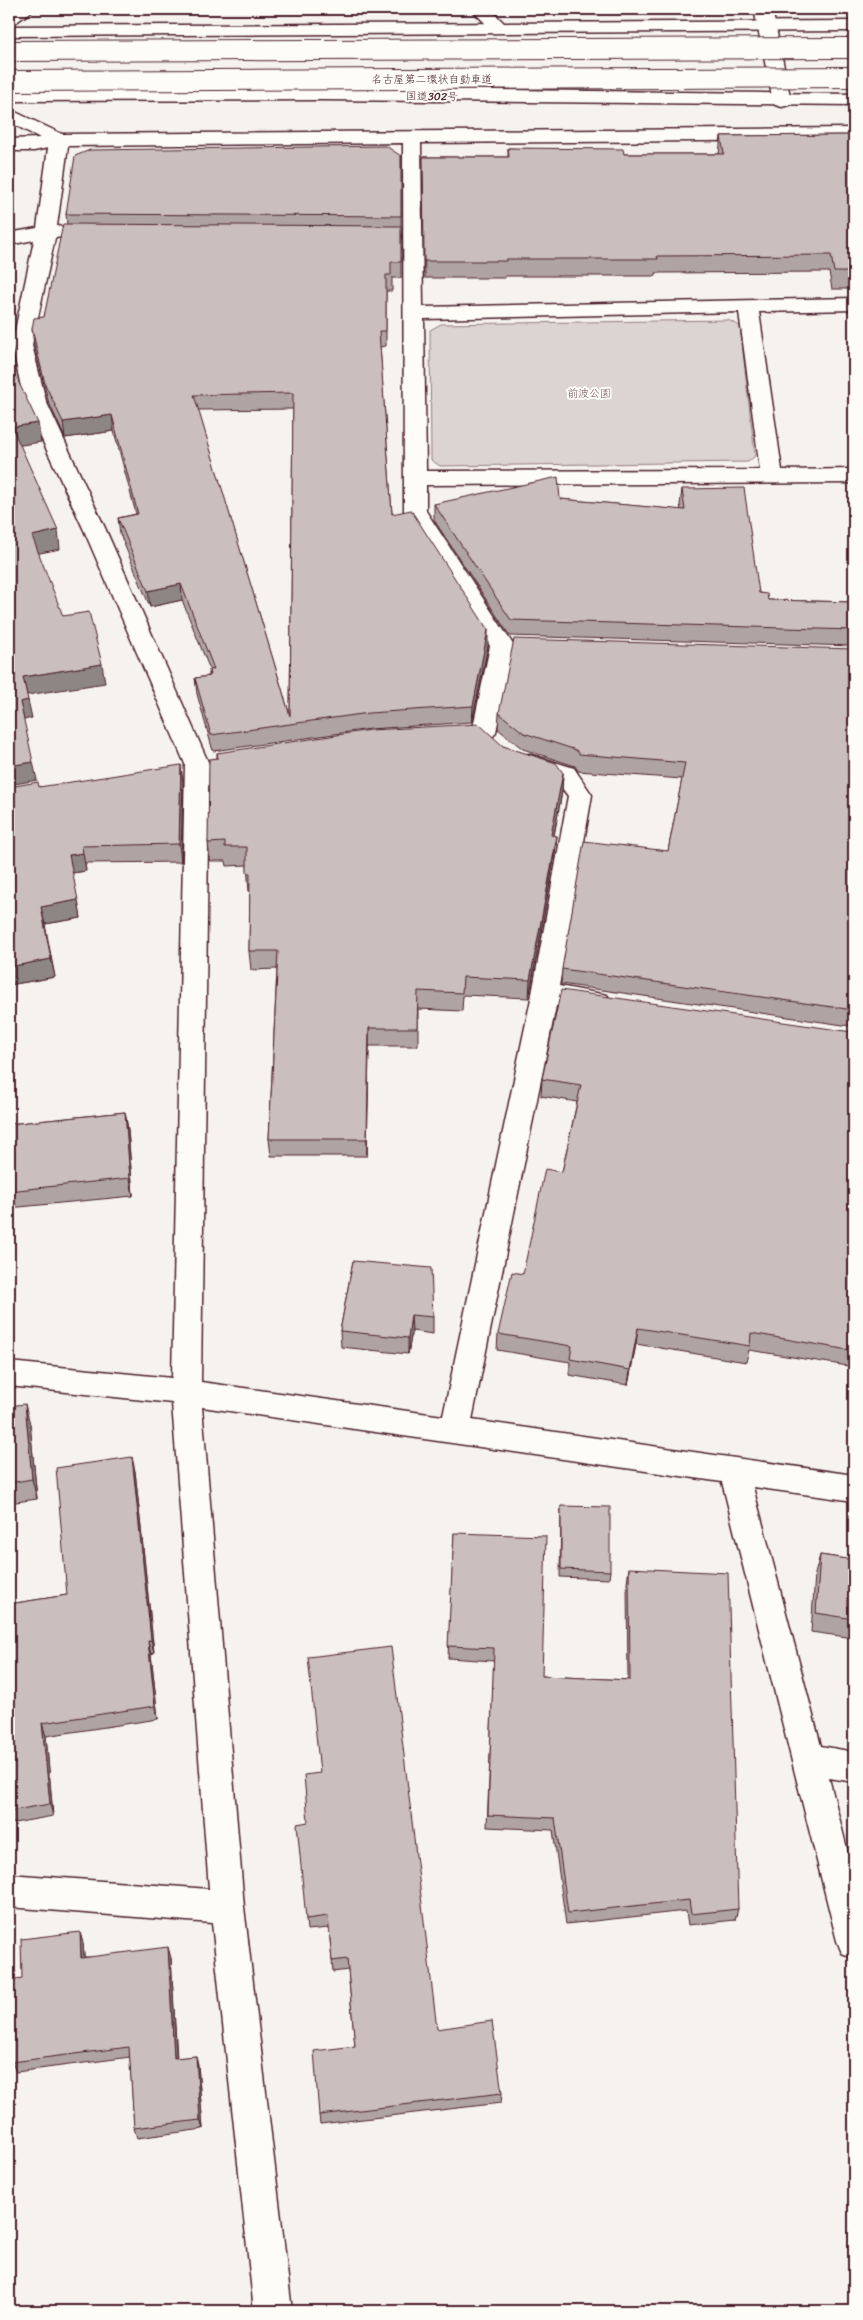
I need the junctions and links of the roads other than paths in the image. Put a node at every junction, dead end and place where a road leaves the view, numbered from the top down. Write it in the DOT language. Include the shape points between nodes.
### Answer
graph roads {
  1 [pos="26,9"];
  2 [pos="480,9"];
  3 [pos="9,18"];
  4 [pos="764,18"];
  5 [pos="854,26"];
  6 [pos="500,28"];
  7 [pos="9,31"];
  8 [pos="854,48"];
  9 [pos="9,51"];
  10 [pos="854,77"];
  11 [pos="9,81"];
  12 [pos="9,96"];
  13 [pos="854,100"];
  14 [pos="782,101"];
  15 [pos="9,115"];
  16 [pos="854,134"];
  17 [pos="412,136"];
  18 [pos="59,140"];
  19 [pos="9,145"];
  20 [pos="46,232"];
  21 [pos="85,232"];
  22 [pos="393,234"];
  23 [pos="413,234"];
  24 [pos="9,239"];
  25 [pos="854,304"];
  26 [pos="748,307"];
  27 [pos="414,313"];
  28 [pos="854,476"];
  29 [pos="772,477"];
  30 [pos="416,478"];
  31 [pos="545,994"];
  32 [pos="622,1005"];
  33 [pos="9,1374"];
  34 [pos="186,1392"];
  35 [pos="455,1431"];
  36 [pos="734,1470"];
  37 [pos="854,1488"];
  38 [pos="806,1759"];
  39 [pos="854,1767"];
  40 [pos="9,1891"];
  41 [pos="227,1907"];
  42 [pos="854,1941"];
  43 [pos="274,2311"];
  1 -- 3 [label="main road"];
  2 -- 6 [label="main road"];
  4 -- 5 [label="main road"];
  4 -- 6 [label="main road"];
  4 -- 14 [label="main road"];
  6 -- 7 [label="main road"];
  8 -- 9 [label="main road, bridge"];
  10 -- 11 [label="main road, 名古屋第二環状自動車道, bridge"];
  12 -- 14 [label="main road, 国道302号" via="320,94"];
  13 -- 14 [label="main road, 国道302号"];
  15 -- 18 [label="main road"];
  16 -- 17 [label="main road"];
  17 -- 18 [label="main road"];
  17 -- 23 [label="main road"];
  18 -- 19 [label="main road"];
  18 -- 20 [label="main road"];
  20 -- 21 [label="main road"];
  20 -- 24 [label="main road"];
  20 -- 34 [label="main road" via="22,345 35,401 197,764"];
  22 -- 23 [label="main road"];
  23 -- 27 [label="main road"];
  25 -- 26 [label="main road"];
  26 -- 27 [label="main road"];
  26 -- 29 [label="main road"];
  27 -- 30 [label="main road"];
  28 -- 29 [label="main road"];
  29 -- 30 [label="main road"];
  30 -- 31 [label="main road" via="415,510 512,646 488,740 513,757 565,774 580,795"];
  31 -- 32 [label="main road"];
  31 -- 35 [label="main road"];
  33 -- 34 [label="main road"];
  34 -- 35 [label="main road"];
  34 -- 41 [label="main road"];
  35 -- 36 [label="main road"];
  36 -- 37 [label="main road"];
  36 -- 38 [label="main road"];
  38 -- 39 [label="main road"];
  38 -- 42 [label="main road"];
  40 -- 41 [label="main road"];
  41 -- 43 [label="main road"];
}
